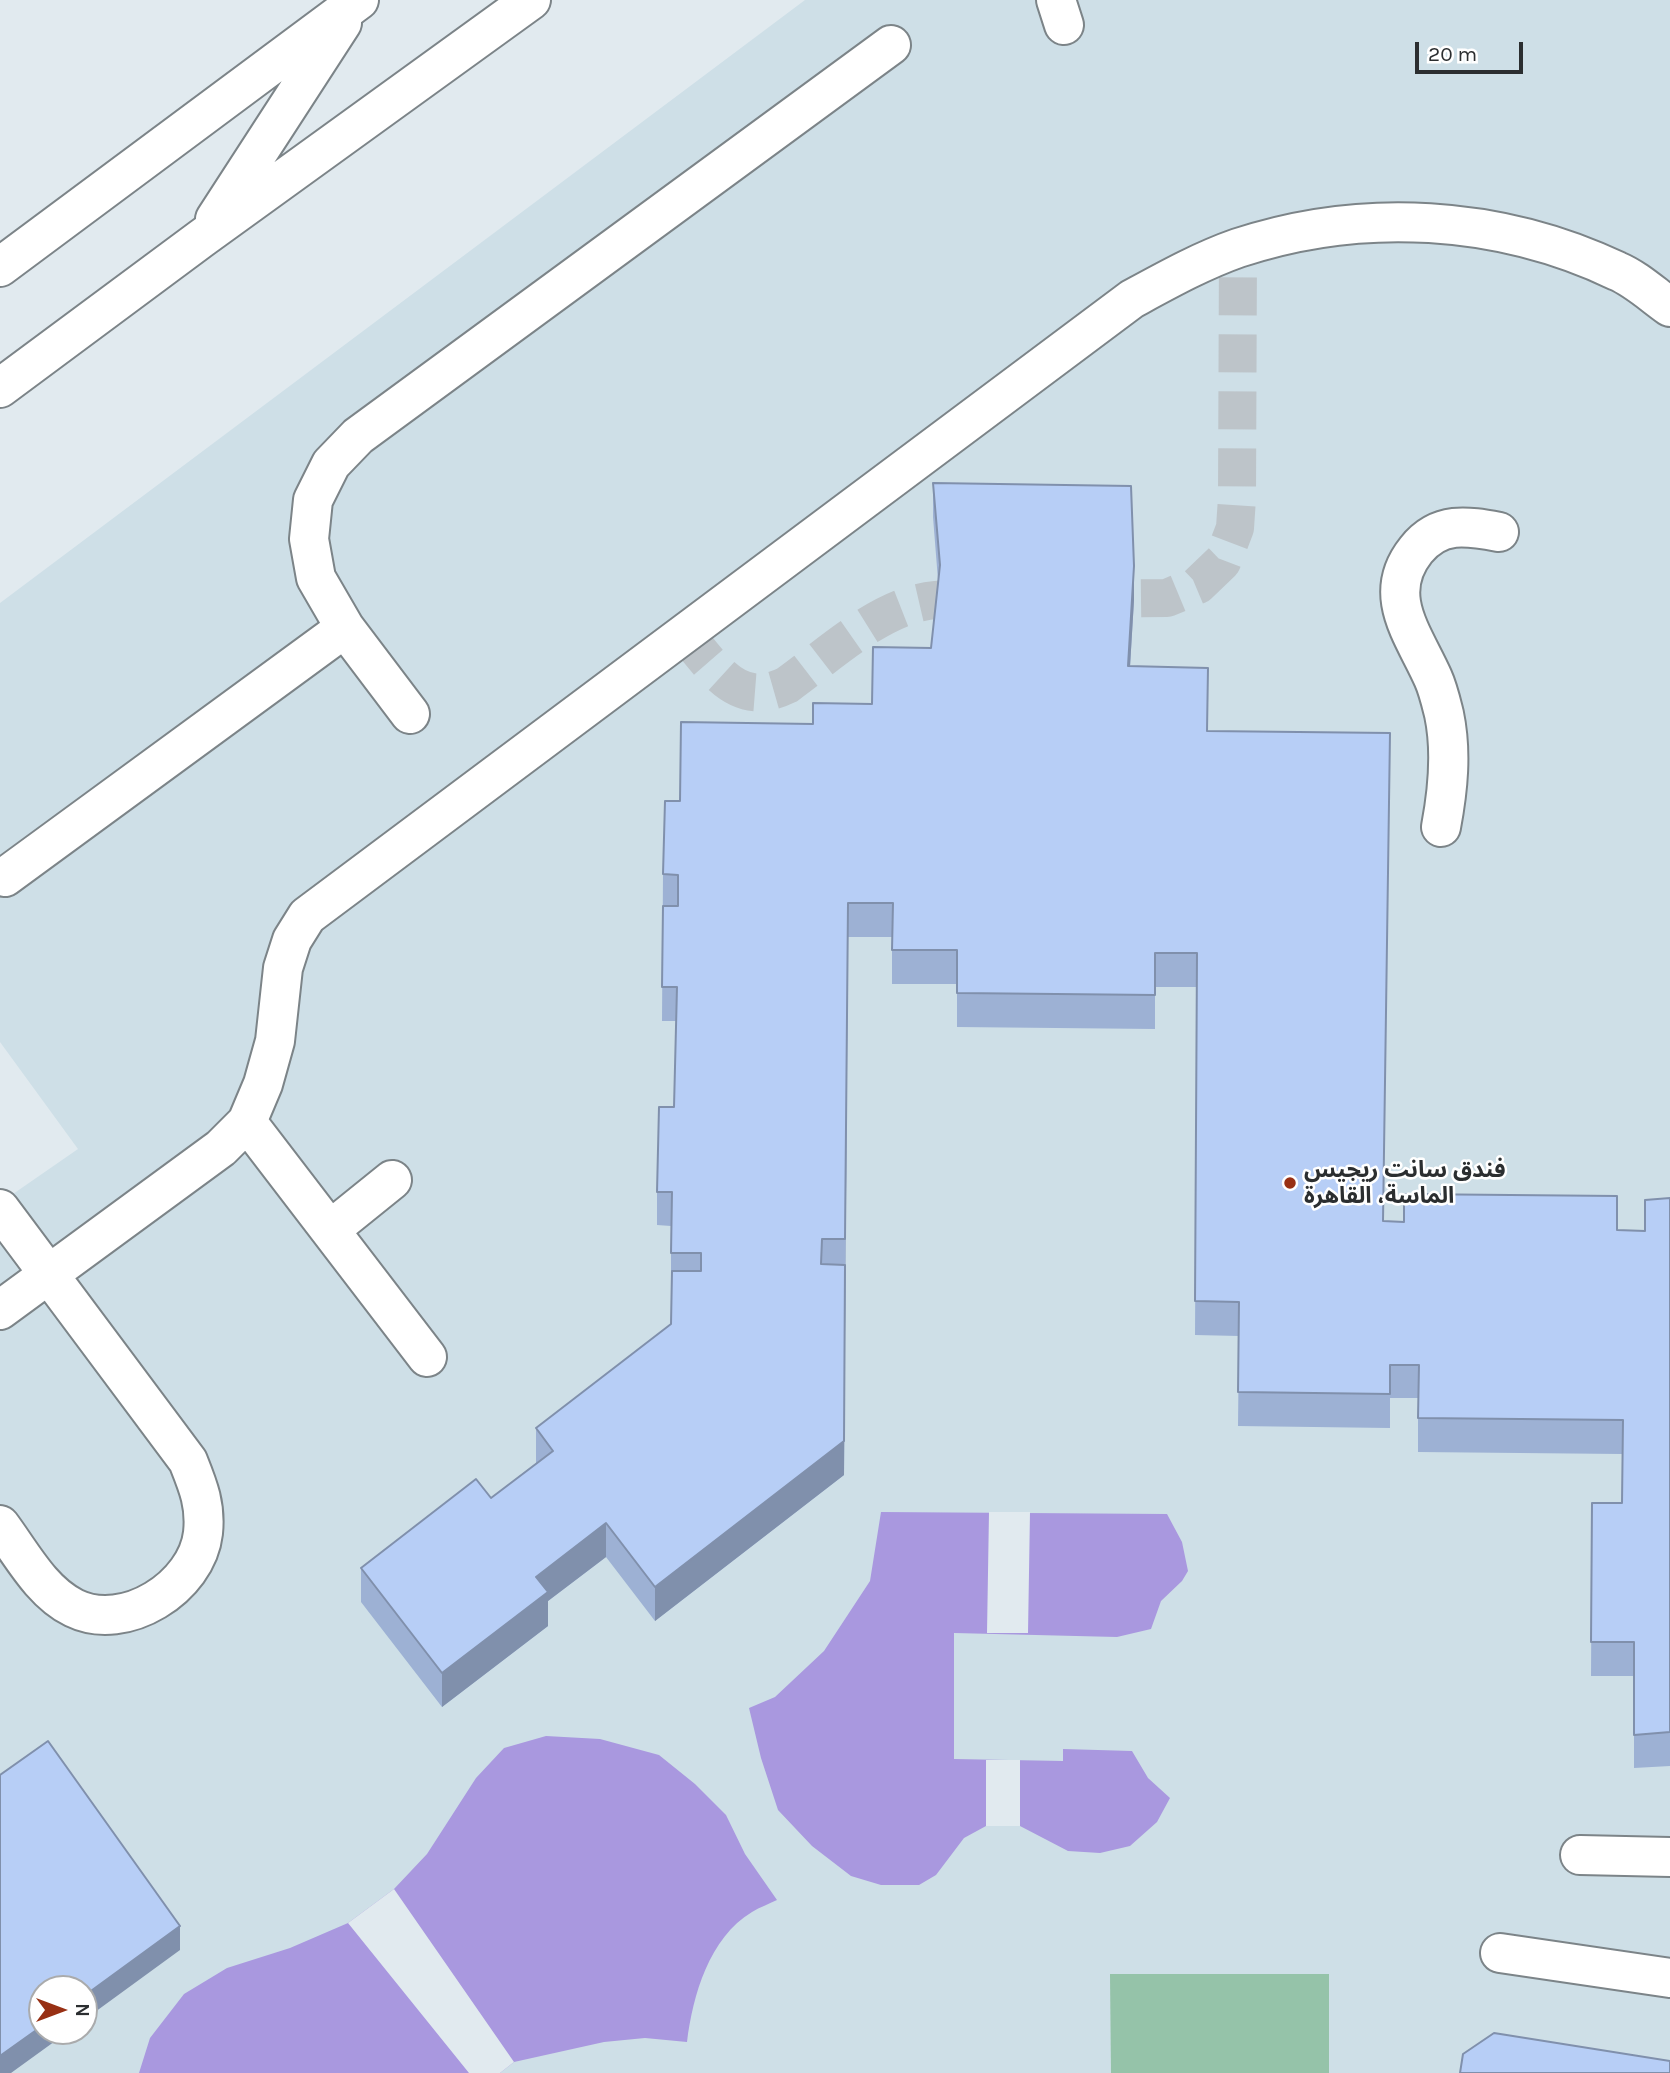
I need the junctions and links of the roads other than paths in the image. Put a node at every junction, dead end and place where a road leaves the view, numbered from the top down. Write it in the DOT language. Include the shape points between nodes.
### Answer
graph roads {
  1 [pos="531,0"];
  2 [pos="357,1"];
  3 [pos="891,45"];
  4 [pos="202,238"];
  5 [pos="0,267"];
  6 [pos="1670,307"];
  7 [pos="0,388"];
  8 [pos="1499,532"];
  9 [pos="345,628"];
  10 [pos="410,714"];
  11 [pos="1441,827"];
  12 [pos="5,877"];
  13 [pos="247,1122"];
  14 [pos="386,1171"];
  15 [pos="0,1209"];
  16 [pos="323,1221"];
  17 [pos="48,1274"];
  18 [pos="0,1310"];
  19 [pos="427,1357"];
  20 [pos="0,1525"];
  21 [pos="1580,1855"];
  22 [pos="1670,1857"];
  23 [pos="1500,1953"];
  24 [pos="1670,1978"];
  1 -- 4 [label="street"];
  2 -- 4 [label="street"];
  2 -- 5 [label="street"];
  3 -- 9 [label="street" via="358,436 331,464 313,500 309,539 316,578"];
  4 -- 7 [label="street"];
  6 -- 13 [label="street" via="1620,272 1547,243 1470,226 1392,221 1314,229 1238,248 1184,270 1132,299 307,916 292,940 283,968 275,1041 264,1084"];
  8 -- 11 [label="street" via="1447,527 1423,540 1407,561 1399,587 1402,613 1435,681 1444,717 1449,754"];
  9 -- 10 [label="street"];
  9 -- 12 [label="street"];
  13 -- 16 [label="street"];
  13 -- 17 [label="street" via="221,1148"];
  14 -- 16 [label="street"];
  15 -- 17 [label="street"];
  16 -- 19 [label="street"];
  17 -- 18 [label="street"];
  17 -- 20 [label="street" via="188,1461 203,1497 203,1535 191,1567 162,1597 124,1613 99,1613 75,1609 49,1591"];
  21 -- 22 [label="street"];
  23 -- 24 [label="street"];
}
